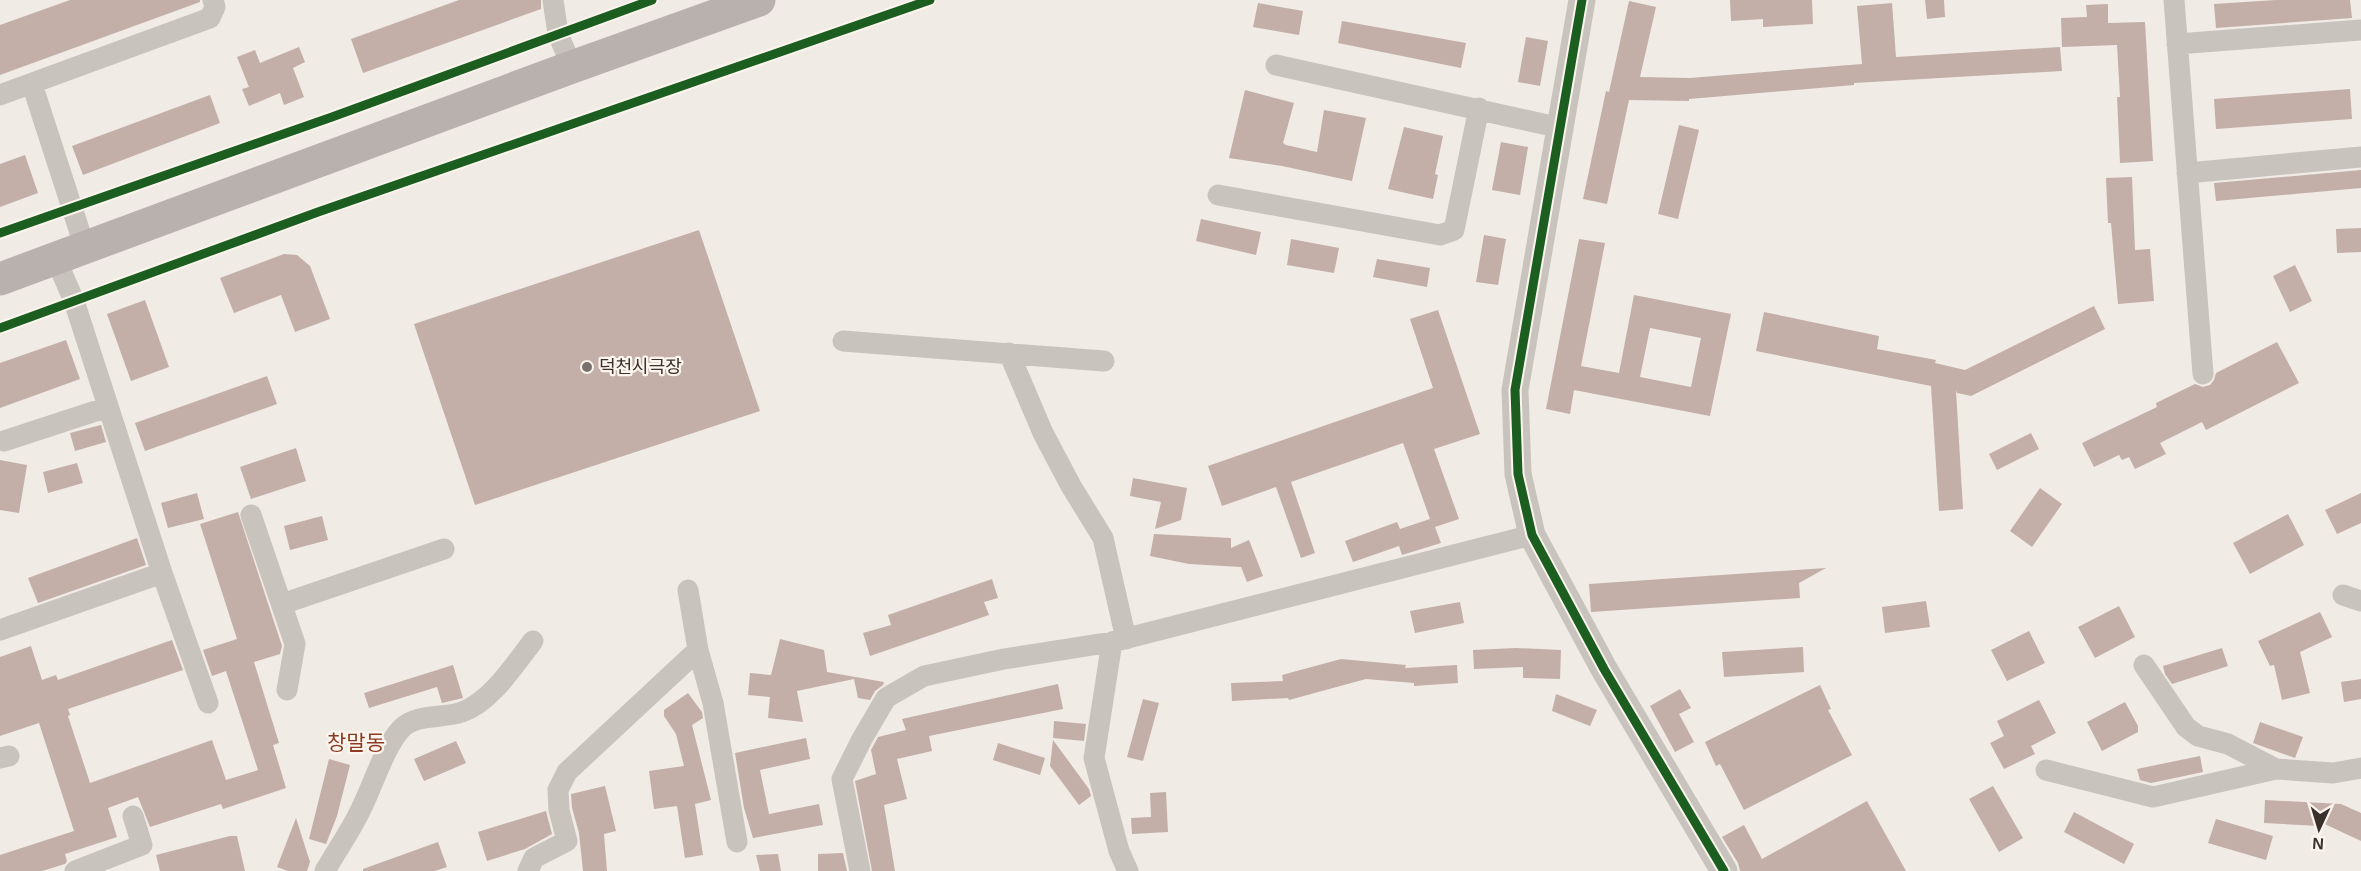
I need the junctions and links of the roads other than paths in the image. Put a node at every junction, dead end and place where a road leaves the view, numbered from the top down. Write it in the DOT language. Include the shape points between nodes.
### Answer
graph roads {
  1 [pos="213,0"];
  2 [pos="553,0"];
  3 [pos="759,0"];
  4 [pos="1582,0"];
  5 [pos="2174,0"];
  6 [pos="2361,30"];
  7 [pos="2177,44"];
  8 [pos="1276,65"];
  9 [pos="572,67"];
  10 [pos="32,84"];
  11 [pos="0,95"];
  12 [pos="1479,108"];
  13 [pos="1560,128"];
  14 [pos="2361,157"];
  15 [pos="2187,173"];
  16 [pos="1218,195"];
  17 [pos="70,253"];
  18 [pos="0,279"];
  19 [pos="843,341"];
  20 [pos="1009,353"];
  21 [pos="1104,361"];
  22 [pos="2203,374"];
  23 [pos="108,407"];
  24 [pos="4,441"];
  25 [pos="251,515"];
  26 [pos="1532,535"];
  27 [pos="444,549"];
  28 [pos="162,573"];
  29 [pos="688,590"];
  30 [pos="282,604"];
  31 [pos="0,630"];
  32 [pos="533,641"];
  33 [pos="1119,641"];
  34 [pos="698,650"];
  35 [pos="2144,665"];
  36 [pos="286,690"];
  37 [pos="208,704"];
  38 [pos="2361,768"];
  39 [pos="2276,769"];
  40 [pos="2046,770"];
  41 [pos="133,816"];
  42 [pos="737,842"];
  43 [pos="75,871"];
  44 [pos="325,871"];
  45 [pos="528,871"];
  46 [pos="860,871"];
  47 [pos="1128,871"];
  48 [pos="1724,871"];
  1 -- 10 [label="street" via="215,7 210,18"];
  2 -- 9 [label="street" via="558,34"];
  3 -- 9 [label="main road"];
  4 -- 13 [label="street"];
  5 -- 7 [label="street"];
  6 -- 7 [label="street"];
  7 -- 15 [label="street"];
  8 -- 12 [label="street"];
  9 -- 17 [label="main road"];
  10 -- 11 [label="street"];
  10 -- 17 [label="street"];
  12 -- 13 [label="street"];
  12 -- 16 [label="street" via="1454,230 1440,235"];
  13 -- 26 [label="street" via="1515,390 1518,474"];
  14 -- 15 [label="street"];
  15 -- 22 [label="street"];
  17 -- 18 [label="main road"];
  17 -- 23 [label="street" via="74,301"];
  19 -- 20 [label="street"];
  20 -- 21 [label="street"];
  20 -- 33 [label="street" via="1043,433 1103,538"];
  23 -- 24 [label="street"];
  23 -- 28 [label="street"];
  25 -- 30 [label="street"];
  26 -- 33 [label="street"];
  26 -- 48 [label="street" via="1604,669"];
  27 -- 30 [label="street"];
  28 -- 31 [label="street"];
  28 -- 37 [label="street"];
  29 -- 34 [label="street"];
  30 -- 36 [label="street" via="295,644"];
  32 -- 44 [label="street" via="505,678 482,700 463,712 420,719 402,728"];
  33 -- 46 [label="street" via="924,676 886,698 842,779"];
  33 -- 47 [label="street" via="1094,758"];
  34 -- 42 [label="street" via="712,702"];
  34 -- 45 [label="street" via="567,772 558,790 567,841 534,858"];
  35 -- 39 [label="street" via="2186,727 2198,736 2228,744"];
  38 -- 39 [label="street" via="2333,773"];
  39 -- 40 [label="street" via="2153,797"];
  41 -- 43 [label="street" via="142,845"];
}
